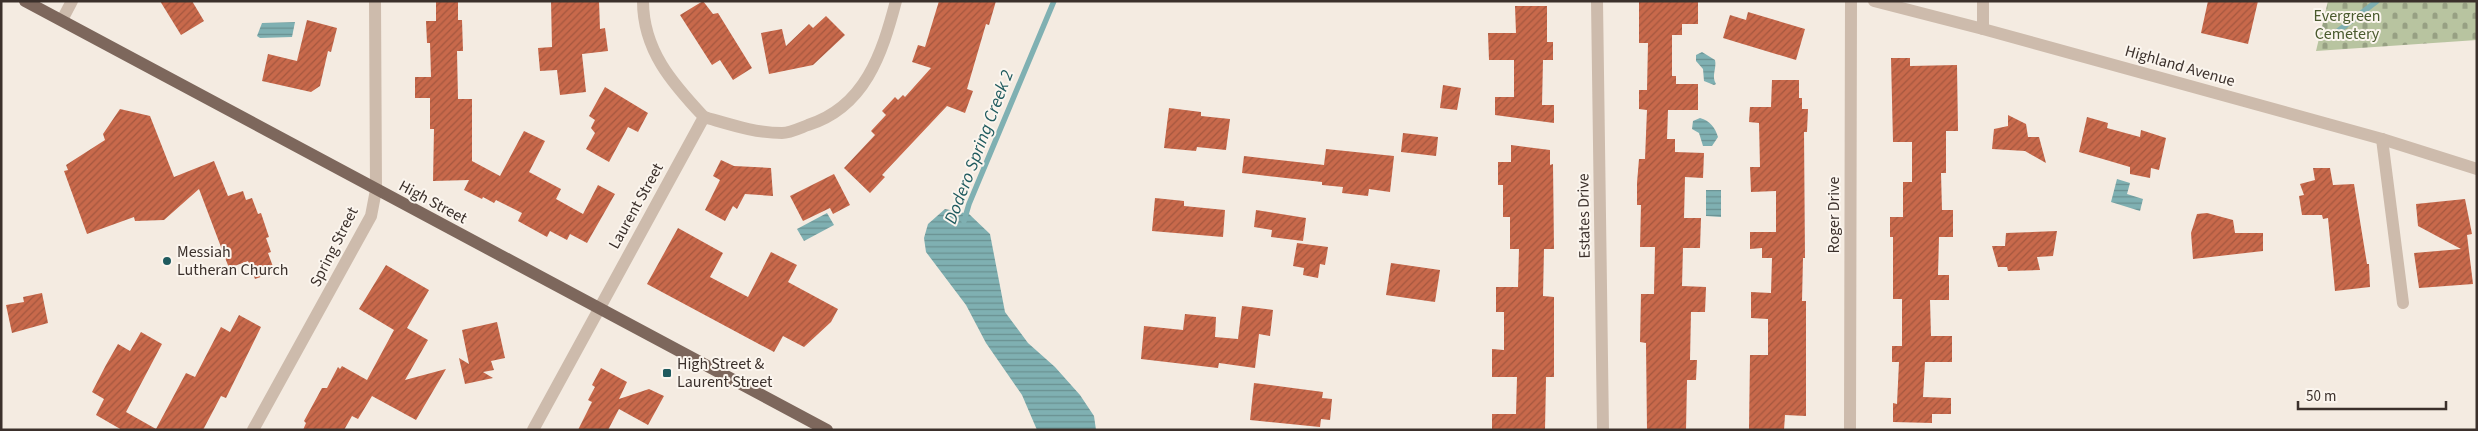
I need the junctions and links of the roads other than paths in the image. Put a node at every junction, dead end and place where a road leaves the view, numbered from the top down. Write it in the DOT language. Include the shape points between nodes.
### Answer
graph roads {
  1 [pos="25,1"];
  2 [pos="72,1"];
  3 [pos="375,1"];
  4 [pos="643,1"];
  5 [pos="896,1"];
  6 [pos="1597,1"];
  7 [pos="1850,1"];
  8 [pos="1874,1"];
  9 [pos="1983,1"];
  10 [pos="62,20"];
  11 [pos="1983,29"];
  12 [pos="704,117"];
  13 [pos="2382,139"];
  14 [pos="2477,169"];
  15 [pos="376,190"];
  16 [pos="2403,303"];
  17 [pos="599,308"];
  18 [pos="253,430"];
  19 [pos="533,430"];
  20 [pos="827,430"];
  21 [pos="1603,430"];
  22 [pos="1850,430"];
  1 -- 10 [label="main road, High Street"];
  2 -- 10 [label="street"];
  3 -- 15 [label="street, Spring Street"];
  4 -- 12 [label="street" via="643,18 653,49 672,82"];
  5 -- 12 [label="street" via="883,47 867,80 842,108 815,123 784,133 749,130"];
  6 -- 21 [label="street, Estates Drive"];
  7 -- 22 [label="street, Roger Drive"];
  8 -- 11 [label="street, Highland Avenue"];
  9 -- 11 [label="street"];
  10 -- 15 [label="main road, High Street"];
  11 -- 13 [label="street, Highland Avenue"];
  12 -- 17 [label="street, Laurent Street"];
  13 -- 14 [label="street, Highland Avenue"];
  13 -- 16 [label="street"];
  15 -- 17 [label="main road, High Street"];
  15 -- 18 [label="street, Spring Street" via="371,216"];
  17 -- 19 [label="street, Laurent Street"];
  17 -- 20 [label="main road, High Street"];
}
